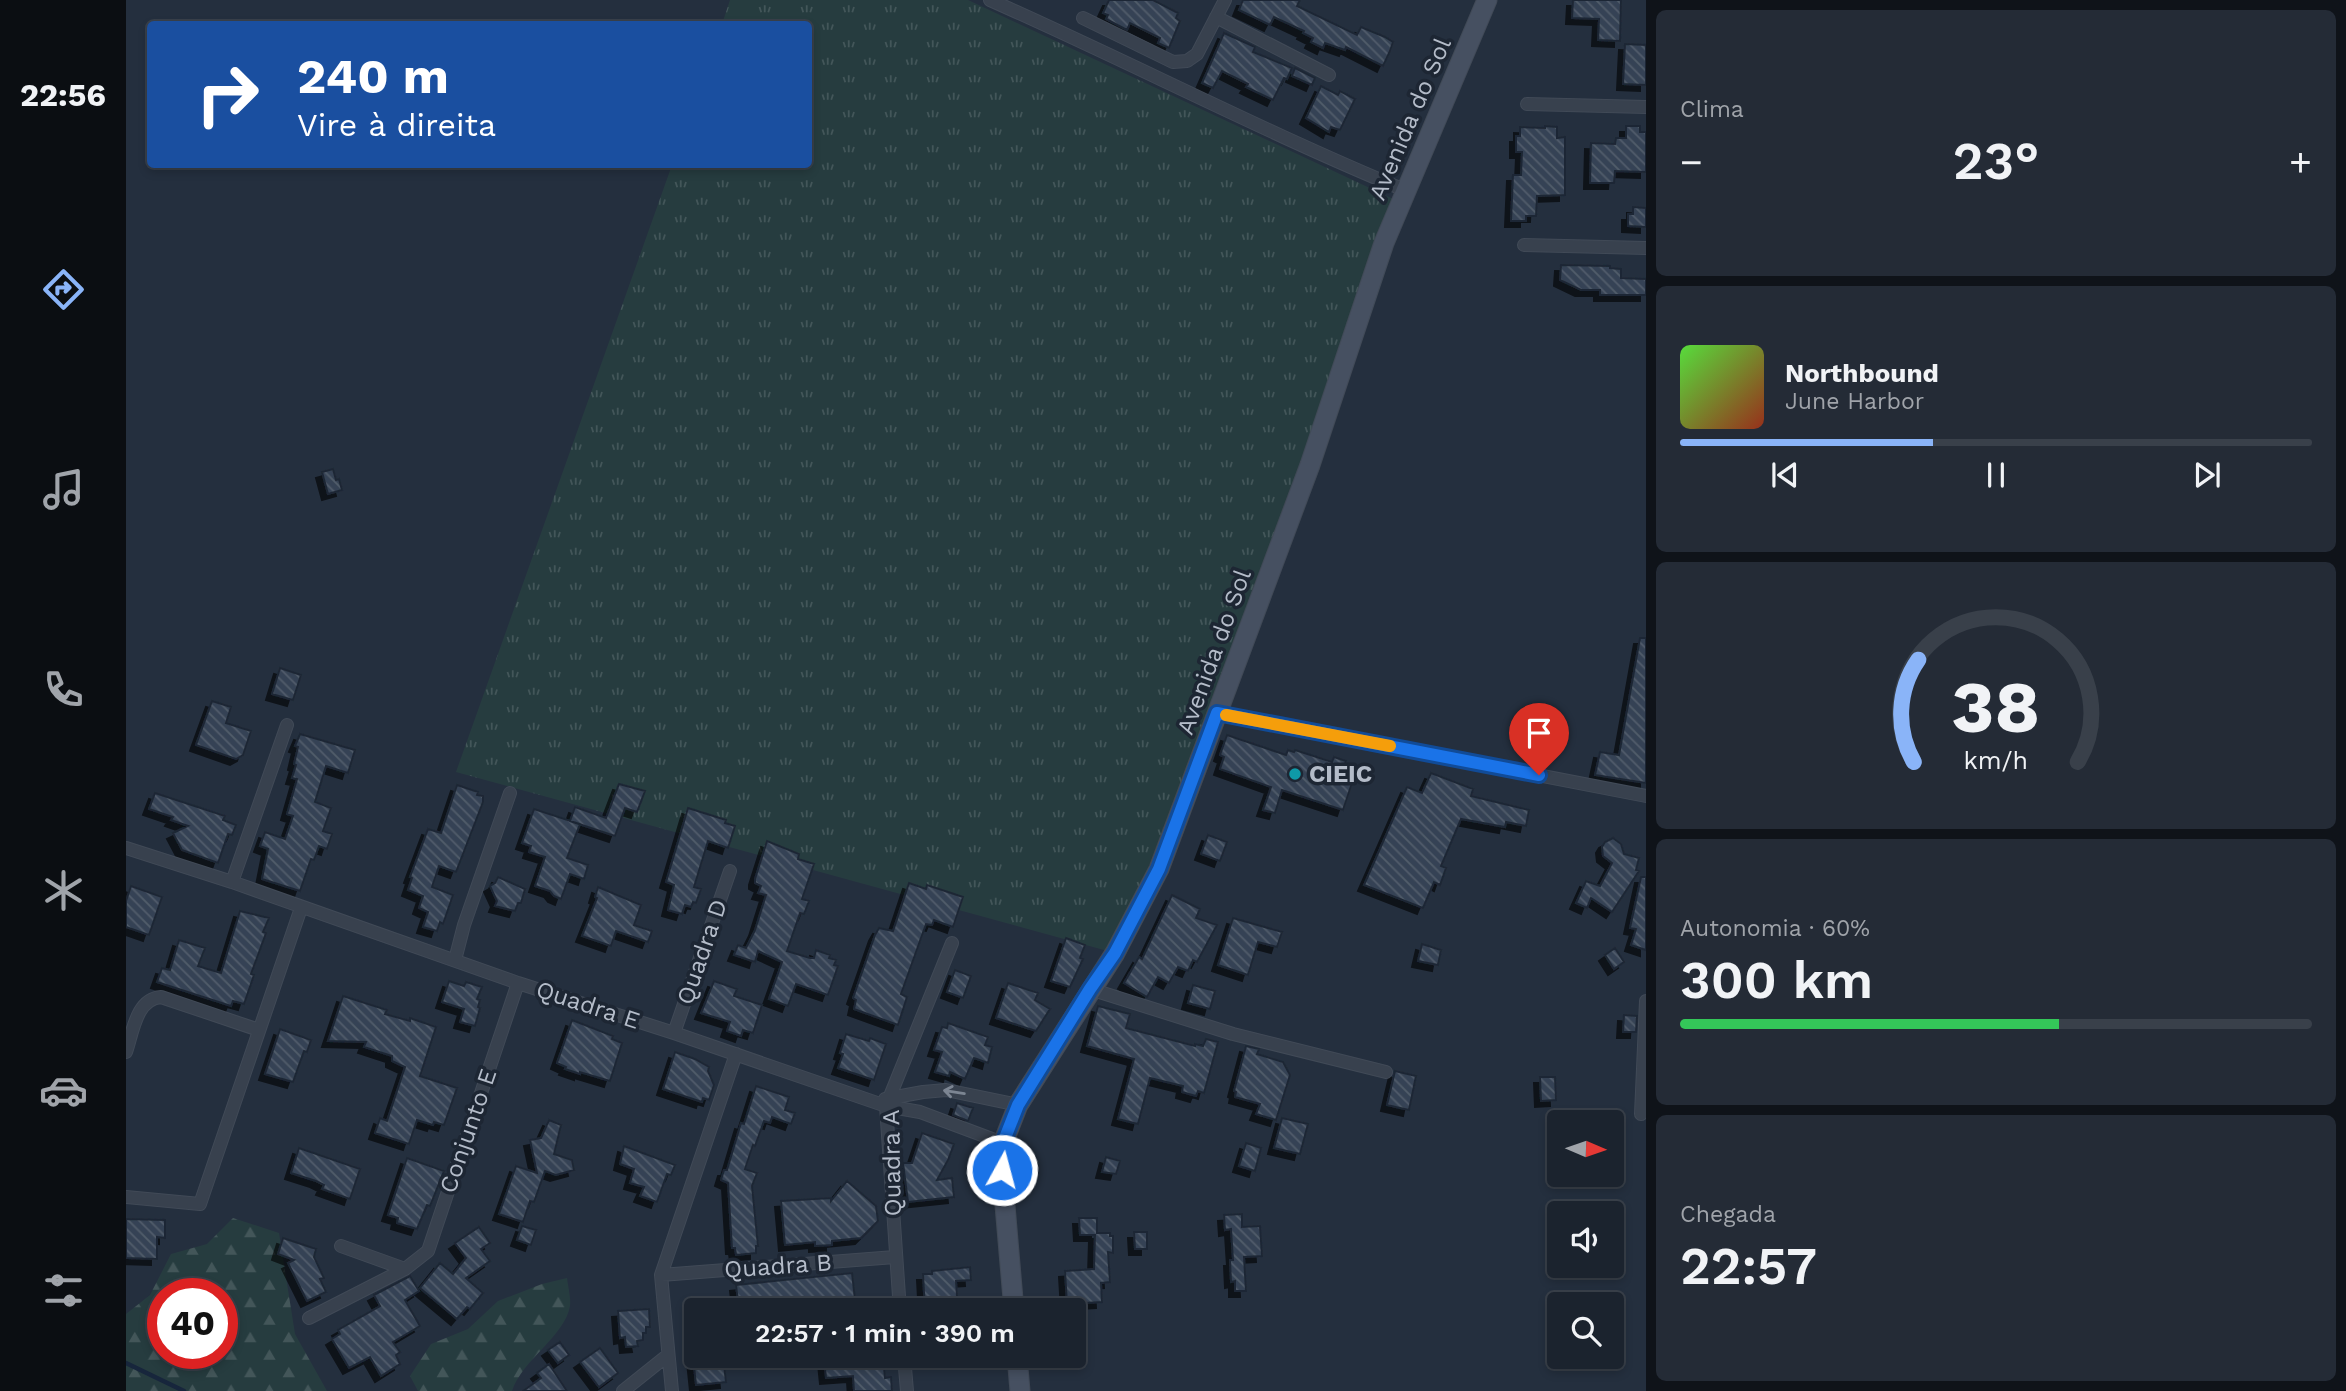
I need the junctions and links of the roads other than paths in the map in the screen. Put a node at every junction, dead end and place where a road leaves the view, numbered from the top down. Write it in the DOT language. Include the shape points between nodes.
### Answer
graph roads {
  1 [pos="990,0"];
  2 [pos="1225,0"];
  3 [pos="1486,1"];
  4 [pos="1216,17"];
  5 [pos="1083,18"];
  6 [pos="1329,75"];
  7 [pos="1527,104"];
  8 [pos="1646,107"];
  9 [pos="1407,191"];
  10 [pos="1524,245"];
  11 [pos="1646,248"];
  12 [pos="1217,713"];
  13 [pos="287,725"];
  14 [pos="510,793"];
  15 [pos="1646,796"];
  16 [pos="126,848"];
  17 [pos="730,871"];
  18 [pos="232,882"];
  19 [pos="301,908"];
  20 [pos="952,943"];
  21 [pos="455,960"];
  22 [pos="518,983"];
  23 [pos="1090,989"];
  24 [pos="1646,1001"];
  25 [pos="259,1030"];
  26 [pos="674,1033"];
  27 [pos="126,1052"];
  28 [pos="736,1054"];
  29 [pos="1386,1072"];
  30 [pos="884,1102"];
  31 [pos="1018,1105"];
  32 [pos="1641,1114"];
  33 [pos="1003,1143"];
  34 [pos="126,1197"];
  35 [pos="341,1245"];
  36 [pos="895,1257"];
  37 [pos="405,1269"];
  38 [pos="661,1275"];
  39 [pos="899,1298"];
  40 [pos="1013,1298"];
  41 [pos="309,1318"];
  42 [pos="668,1356"];
  43 [pos="905,1368"];
  44 [pos="1018,1368"];
  45 [pos="623,1391"];
  46 [pos="672,1391"];
  47 [pos="907,1391"];
  48 [pos="1020,1391"];
  1 -- 9 [label="street"];
  2 -- 4 [label="street"];
  3 -- 9 [label="street, Avenida do Sol"];
  4 -- 5 [label="street" via="1197,54 1173,62"];
  4 -- 6 [label="street"];
  7 -- 8 [label="street"];
  9 -- 12 [label="street, Avenida do Sol" via="1384,243 1310,465"];
  10 -- 11 [label="street"];
  12 -- 15 [label="street"];
  12 -- 23 [label="street, Avenida do Sol" via="1159,869 1115,953"];
  13 -- 18 [label="street"];
  14 -- 21 [label="street"];
  16 -- 18 [label="street, Quadra E"];
  17 -- 26 [label="street, Quadra D"];
  18 -- 19 [label="street, Quadra E"];
  19 -- 21 [label="street, Quadra E"];
  19 -- 25 [label="street"];
  20 -- 30 [label="street, Quadra A"];
  21 -- 22 [label="street, Quadra E"];
  22 -- 26 [label="street, Quadra E"];
  22 -- 37 [label="street, Conjunto E" via="428,1251"];
  23 -- 29 [label="street" via="1233,1034"];
  23 -- 31 [label="street, Avenida do Sol"];
  24 -- 32 [label="street"];
  25 -- 27 [label="street" via="160,997 151,998 143,1004"];
  25 -- 34 [label="street" via="200,1204"];
  26 -- 28 [label="street, Quadra E"];
  28 -- 30 [label="street, Quadra E"];
  28 -- 38 [label="street"];
  31 -- 30 [label="street, one-way" via="946,1090"];
  30 -- 33 [label="street, Quadra E"];
  30 -- 36 [label="street, Quadra A"];
  31 -- 33 [label="street, Avenida do Sol"];
  33 -- 40 [label="street, Avenida do Sol"];
  35 -- 37 [label="street"];
  36 -- 38 [label="street, Quadra B"];
  36 -- 39 [label="street, Quadra A"];
  37 -- 41 [label="street, Conjunto E"];
  38 -- 42 [label="street"];
  42 -- 45 [label="street"];
  42 -- 46 [label="street"];
  43 -- 47 [label="street"];
  44 -- 48 [label="street"];
}
